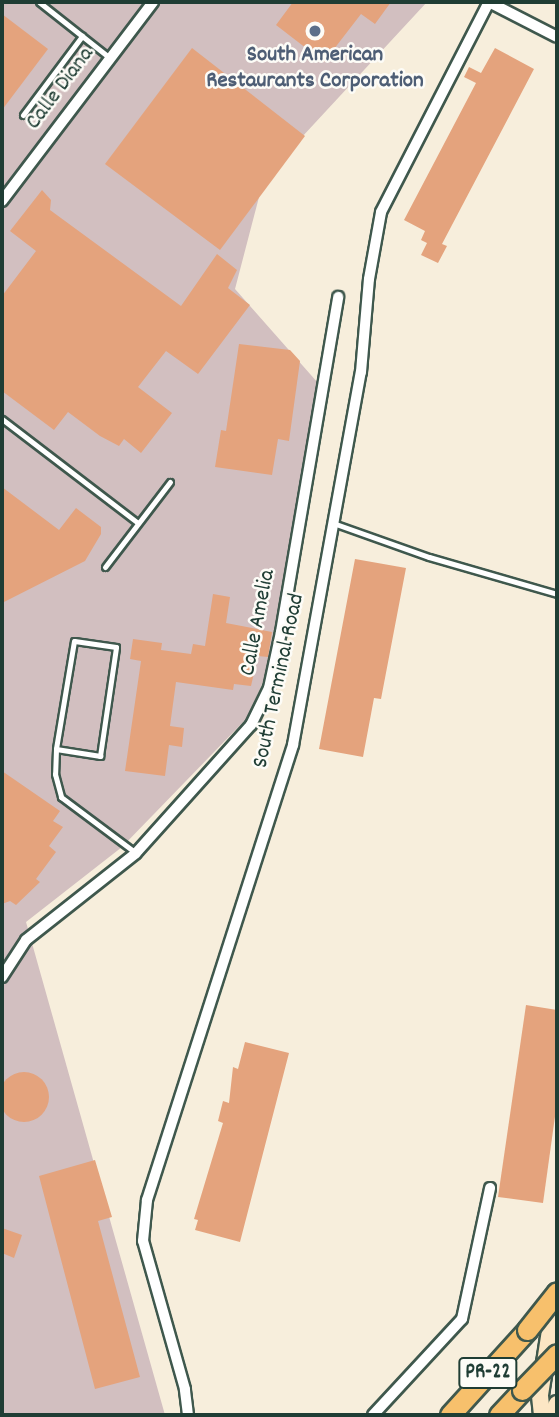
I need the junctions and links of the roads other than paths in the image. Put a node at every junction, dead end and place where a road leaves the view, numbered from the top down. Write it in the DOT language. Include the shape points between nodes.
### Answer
graph roads {
  1 [pos="39,2"];
  2 [pos="153,2"];
  3 [pos="489,2"];
  4 [pos="82,36"];
  5 [pos="557,37"];
  6 [pos="110,58"];
  7 [pos="23,115"];
  8 [pos="2,201"];
  9 [pos="338,297"];
  10 [pos="2,419"];
  11 [pos="170,482"];
  12 [pos="138,523"];
  13 [pos="333,523"];
  14 [pos="105,567"];
  15 [pos="557,594"];
  16 [pos="56,749"];
  17 [pos="136,853"];
  18 [pos="2,977"];
  19 [pos="490,1188"];
  20 [pos="557,1283"];
  21 [pos="557,1292"];
  22 [pos="557,1354"];
  23 [pos="557,1404"];
  24 [pos="188,1415"];
  25 [pos="373,1415"];
  26 [pos="450,1415"];
  27 [pos="499,1415"];
  28 [pos="542,1415"];
  29 [pos="552,1415"];
  1 -- 4 [label="lane"];
  2 -- 6 [label="street, Calle Diana"];
  3 -- 5 [label="street"];
  3 -- 13 [label="street, South Terminal Road" via="381,212 361,372"];
  4 -- 6 [label="lane"];
  4 -- 7 [label="lane"];
  6 -- 8 [label="street, Calle Diana"];
  9 -- 17 [label="street, Calle Amelia" via="269,688 251,725"];
  10 -- 12 [label="lane"];
  11 -- 12 [label="lane"];
  12 -- 14 [label="lane"];
  13 -- 15 [label="lane"];
  13 -- 24 [label="street, South Terminal Road" via="293,745 147,1200 143,1241 185,1389"];
  16 -- 16 [label="lane" via="74,640 116,647 100,756"];
  16 -- 17 [label="lane" via="61,797"];
  17 -- 18 [label="street, Calle Amelia" via="26,940"];
  19 -- 25 [label="street" via="461,1319"];
  20 -- 28 [label="street" via="540,1395"];
  21 -- 26 [label="highway, PR-22, bridge"];
  22 -- 27 [label="highway, PR-22, bridge"];
  23 -- 29 [label="street"];
}
